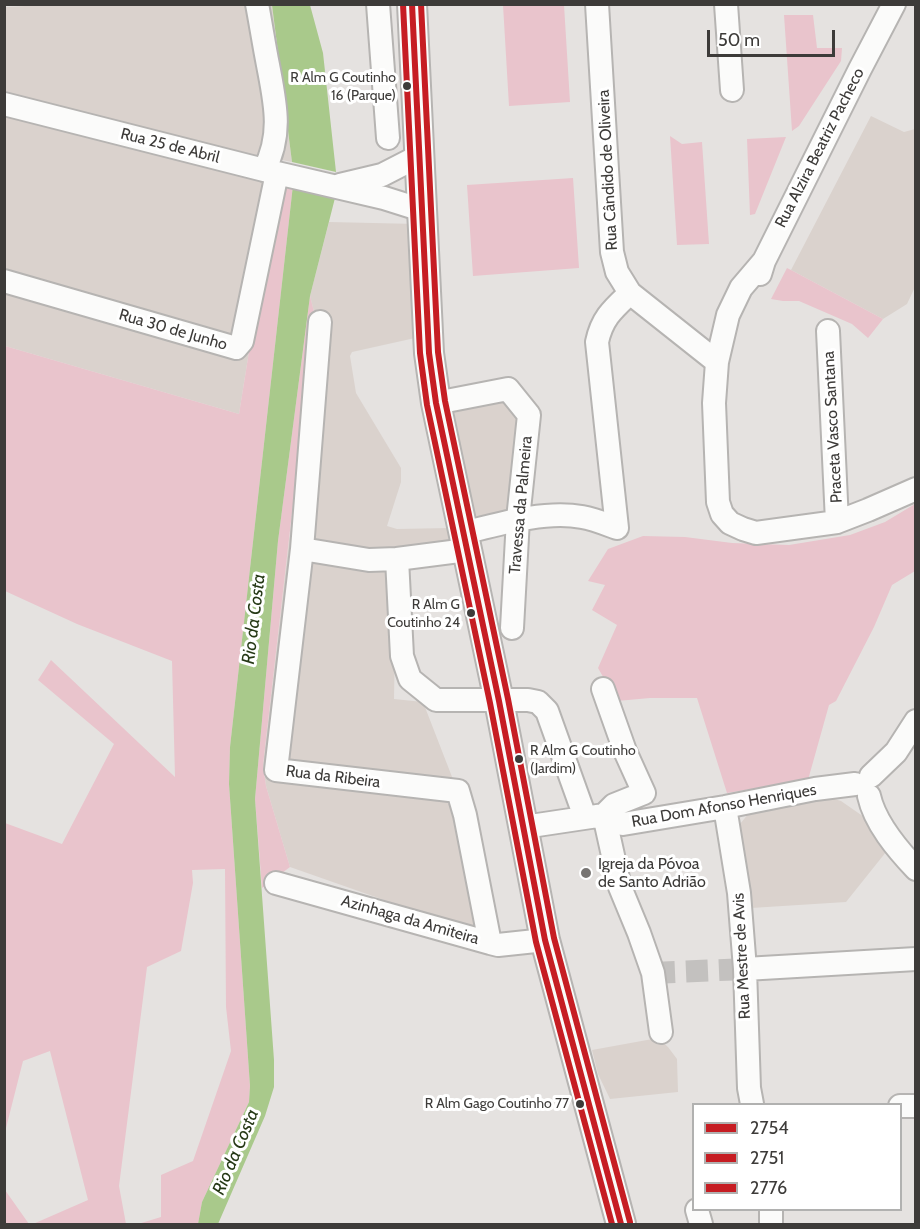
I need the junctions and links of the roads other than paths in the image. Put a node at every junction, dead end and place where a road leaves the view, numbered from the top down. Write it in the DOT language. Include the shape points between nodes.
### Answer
graph roads {
  1 [pos="257,4"];
  2 [pos="378,4"];
  3 [pos="412,4"];
  4 [pos="597,4"];
  5 [pos="726,4"];
  6 [pos="894,4"];
  7 [pos="732,90"];
  8 [pos="4,104"];
  9 [pos="388,138"];
  10 [pos="419,156"];
  11 [pos="274,173"];
  12 [pos="337,186"];
  13 [pos="422,210"];
  14 [pos="4,281"];
  15 [pos="630,293"];
  16 [pos="320,322"];
  17 [pos="828,331"];
  18 [pos="719,352"];
  19 [pos="436,403"];
  20 [pos="915,489"];
  21 [pos="518,519"];
  22 [pos="837,522"];
  23 [pos="465,542"];
  24 [pos="302,549"];
  25 [pos="397,559"];
  26 [pos="512,628"];
  27 [pos="603,689"];
  28 [pos="499,701"];
  29 [pos="915,721"];
  30 [pos="865,786"];
  31 [pos="724,807"];
  32 [pos="595,816"];
  33 [pos="524,827"];
  34 [pos="915,869"];
  35 [pos="276,883"];
  36 [pos="545,940"];
  37 [pos="490,943"];
  38 [pos="915,959"];
  39 [pos="745,969"];
  40 [pos="660,1032"];
  41 [pos="752,1103"];
  42 [pos="621,1224"];
  1 -- 11 [label="street" via="276,109 270,159"];
  2 -- 9 [label="street"];
  3 -- 10 [label="main road"];
  4 -- 15 [label="street, Rua Cândido de Oliveira" via="612,252 617,272"];
  5 -- 7 [label="street"];
  6 -- 18 [label="street, Rua Alzira Beatriz Pacheco" via="764,261 741,288 728,315"];
  8 -- 11 [label="street, Rua 25 de Abril"];
  10 -- 12 [label="street, Rua 25 de Abril" via="382,175"];
  10 -- 13 [label="main road"];
  11 -- 12 [label="street, Rua 25 de Abril"];
  11 -- 14 [label="street, Rua 30 de Junho" via="254,287 242,342 236,348"];
  12 -- 13 [label="street, Rua 25 de Abril"];
  13 -- 19 [label="main road" via="429,353"];
  15 -- 18 [label="street, Rua Cândido de Oliveira"];
  15 -- 21 [label="street" via="612,310 600,328 597,342 617,528 581,517"];
  16 -- 24 [label="street, Rua da Ribeira"];
  17 -- 22 [label="street, Praceta Vasco Santana"];
  18 -- 22 [label="street, Rua Alzira Beatriz Pacheco" via="714,403 718,502 722,514 730,523 756,533"];
  19 -- 21 [label="street, Travessa da Palmeira" via="508,389 528,415"];
  19 -- 23 [label="main road"];
  20 -- 22 [label="street"];
  21 -- 23 [label="street"];
  21 -- 26 [label="street, Travessa da Palmeira"];
  23 -- 25 [label="street"];
  23 -- 28 [label="main road"];
  24 -- 25 [label="street" via="369,560"];
  24 -- 37 [label="street, Rua da Ribeira" via="276,770 458,791"];
  25 -- 28 [label="street" via="402,656 410,680 436,700"];
  27 -- 32 [label="street" via="644,793"];
  28 -- 32 [label="street" via="538,702 547,711"];
  28 -- 33 [label="main road"];
  29 -- 30 [label="street" via="896,752"];
  30 -- 31 [label="street, Rua Dom Afonso Henriques" via="815,789"];
  30 -- 34 [label="street" via="871,807 896,848"];
  31 -- 32 [label="street, Rua Dom Afonso Henriques" via="622,824"];
  31 -- 39 [label="street, Rua Mestre de Avis" via="739,893"];
  32 -- 33 [label="street, Rua Dom Afonso Henriques"];
  32 -- 40 [label="street" via="653,973"];
  33 -- 36 [label="main road"];
  35 -- 37 [label="street, Azinhaga da Amiteira"];
  36 -- 37 [label="street, Azinhaga da Amiteira"];
  36 -- 42 [label="main road"];
  38 -- 39 [label="street"];
  39 -- 41 [label="street, Rua Mestre de Avis"];
}
